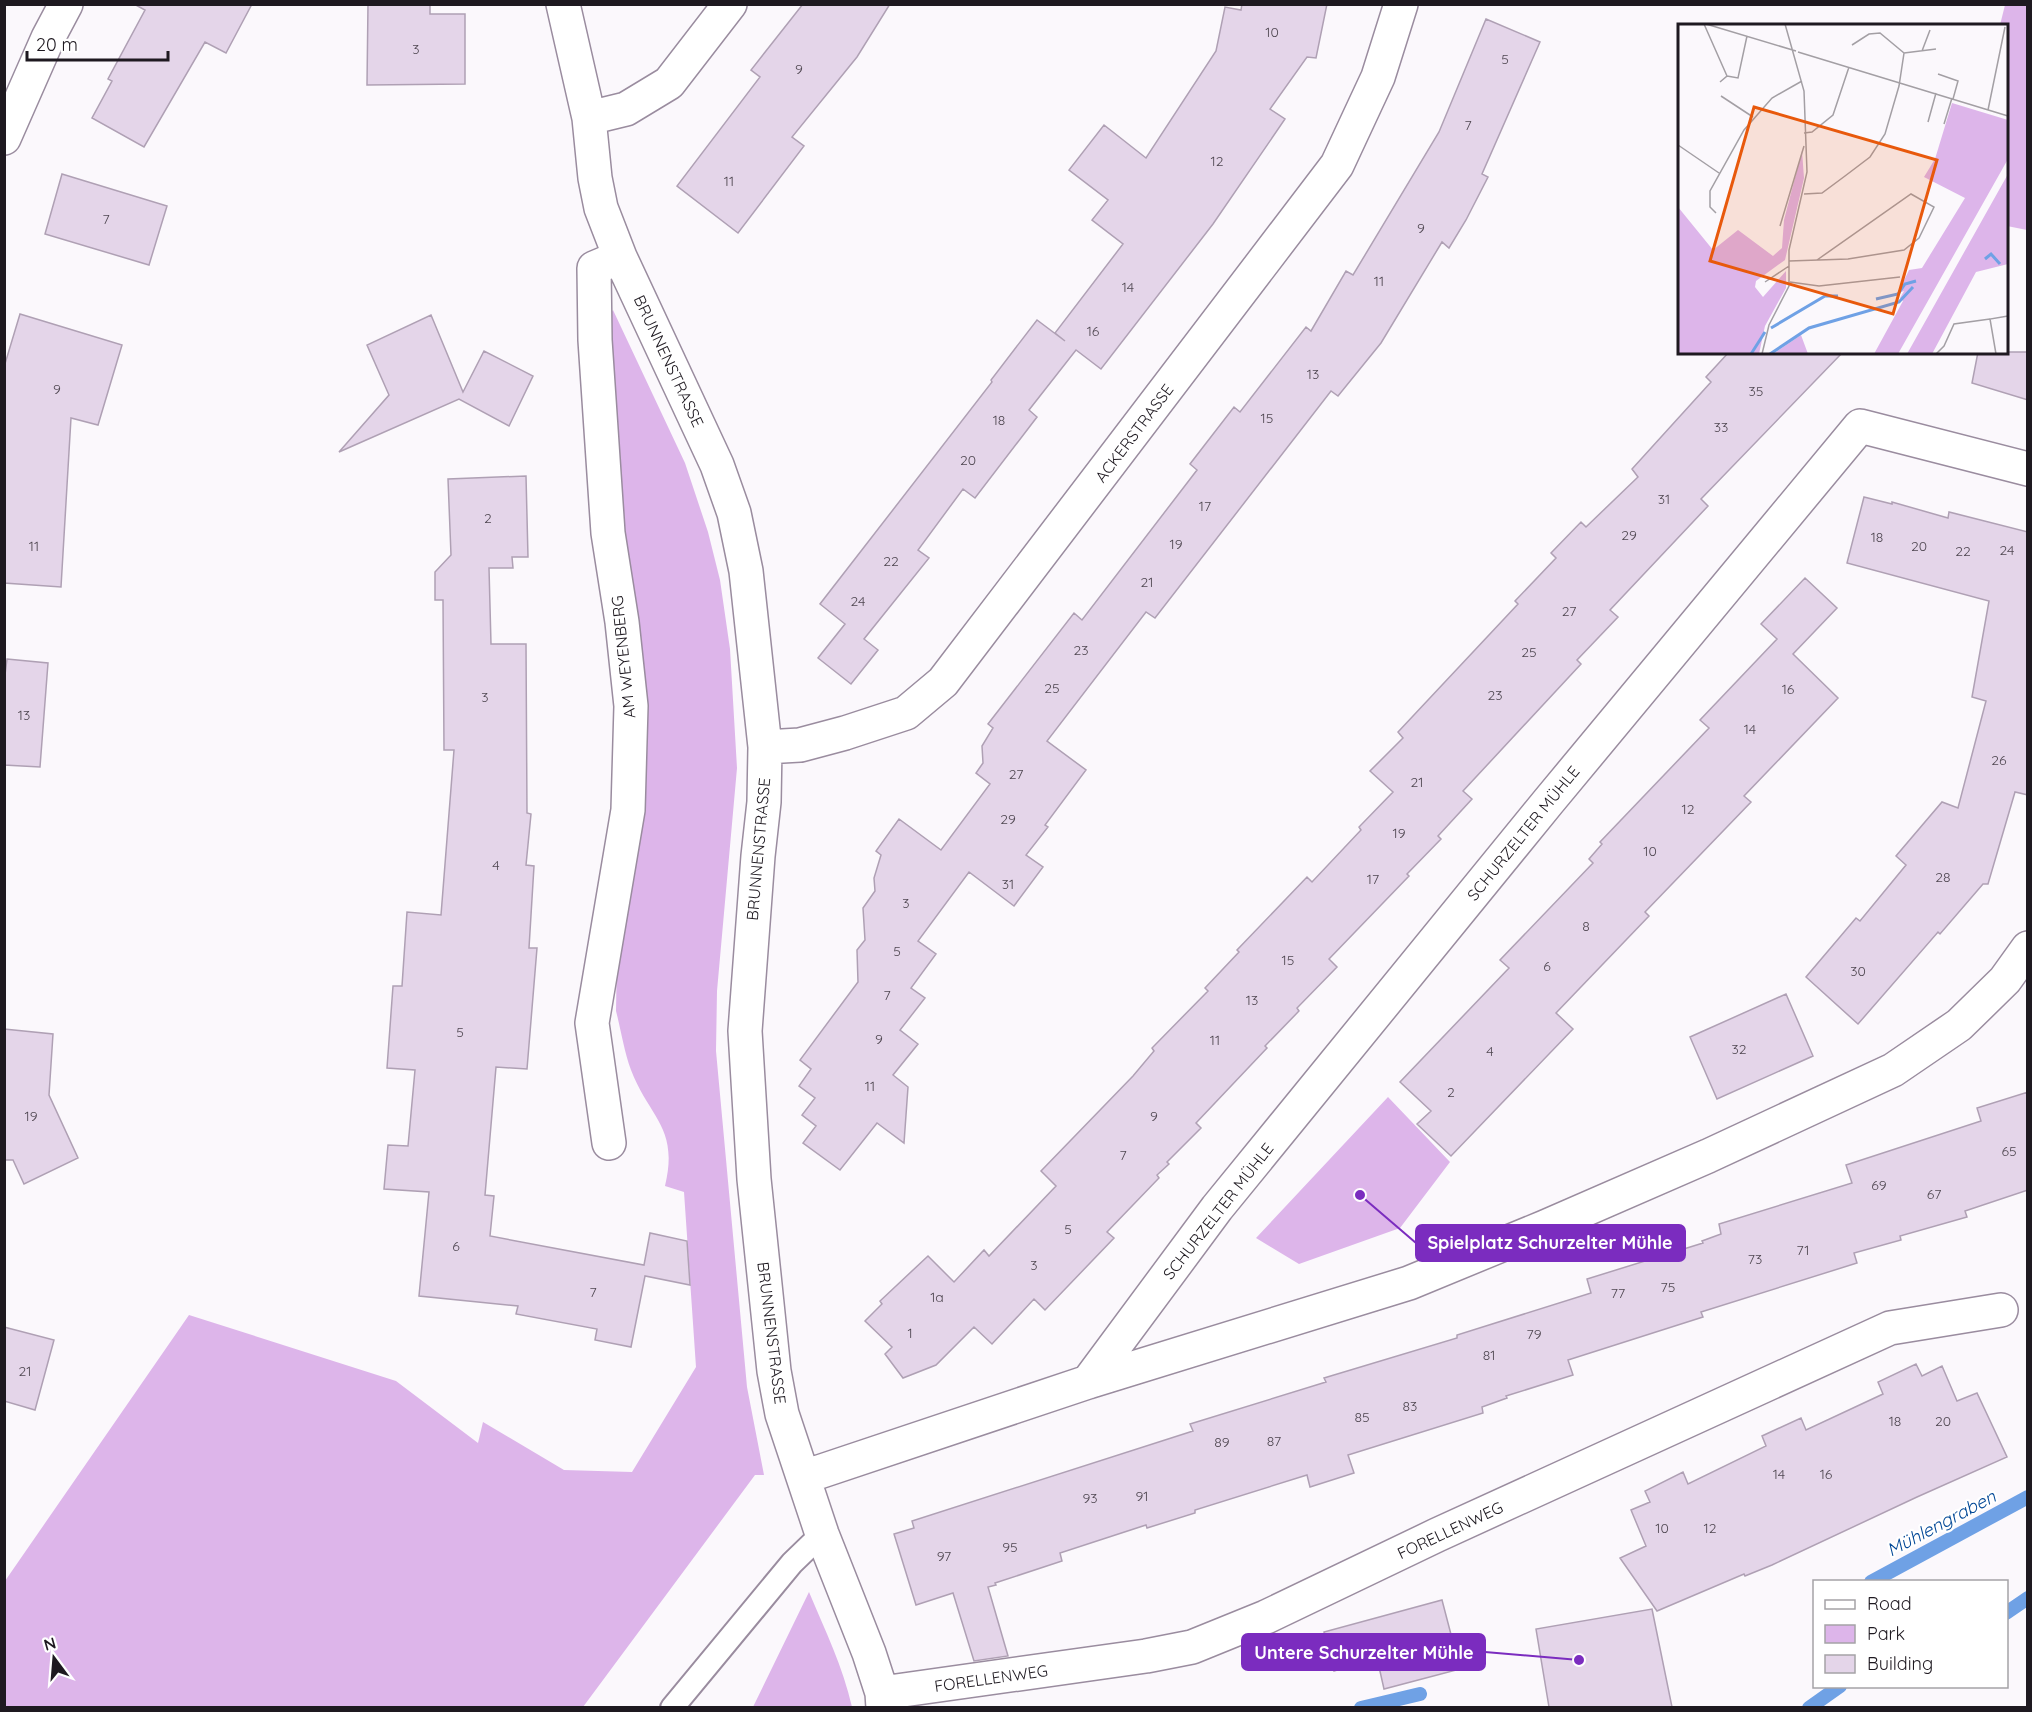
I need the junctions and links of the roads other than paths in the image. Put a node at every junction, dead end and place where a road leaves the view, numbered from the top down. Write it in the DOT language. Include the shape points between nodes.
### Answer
graph roads {
  1 [pos="66,4"];
  2 [pos="563,4"];
  3 [pos="730,4"];
  4 [pos="1401,4"];
  5 [pos="10,105"];
  6 [pos="589,118"];
  7 [pos="4,138"];
  8 [pos="620,257"];
  9 [pos="2028,469"];
  10 [pos="765,747"];
  11 [pos="2028,948"];
  12 [pos="609,1143"];
  13 [pos="2001,1310"];
  14 [pos="1088,1382"];
  15 [pos="804,1477"];
  16 [pos="822,1534"];
  17 [pos="883,1700"];
  18 [pos="672,1707"];
  1 -- 5 [label="street"];
  2 -- 6 [label="street, BRUNNENSTRASSE"];
  3 -- 6 [label="street" via="669,83 626,109"];
  4 -- 10 [label="street, ACKERSTRASSE" via="1378,77 1336,165 943,682 906,713 800,745"];
  5 -- 7 [label="street"];
  6 -- 8 [label="street, BRUNNENSTRASSE" via="601,208"];
  8 -- 10 [label="street, BRUNNENSTRASSE" via="717,465 734,513 746,571"];
  8 -- 12 [label="street, AM WEYENBERG" via="594,268 608,532 631,706 628,810 592,1023"];
  9 -- 14 [label="street, SCHURZELTER MÜHLE" via="1860,426 1217,1208"];
  10 -- 15 [label="street, BRUNNENSTRASSE" via="745,1031 754,1179 774,1371 782,1414"];
  11 -- 14 [label="street" via="2005,980 1959,1025 1893,1070 1821,1104 1409,1283"];
  13 -- 17 [label="street, FORELLENWEG" via="1890,1328 1266,1617 1192,1647"];
  14 -- 15 [label="street"];
  15 -- 16 [label="street, BRUNNENSTRASSE"];
  16 -- 17 [label="street, BRUNNENSTRASSE" via="869,1653"];
  16 -- 18 [label="lane" via="792,1563"];
}
